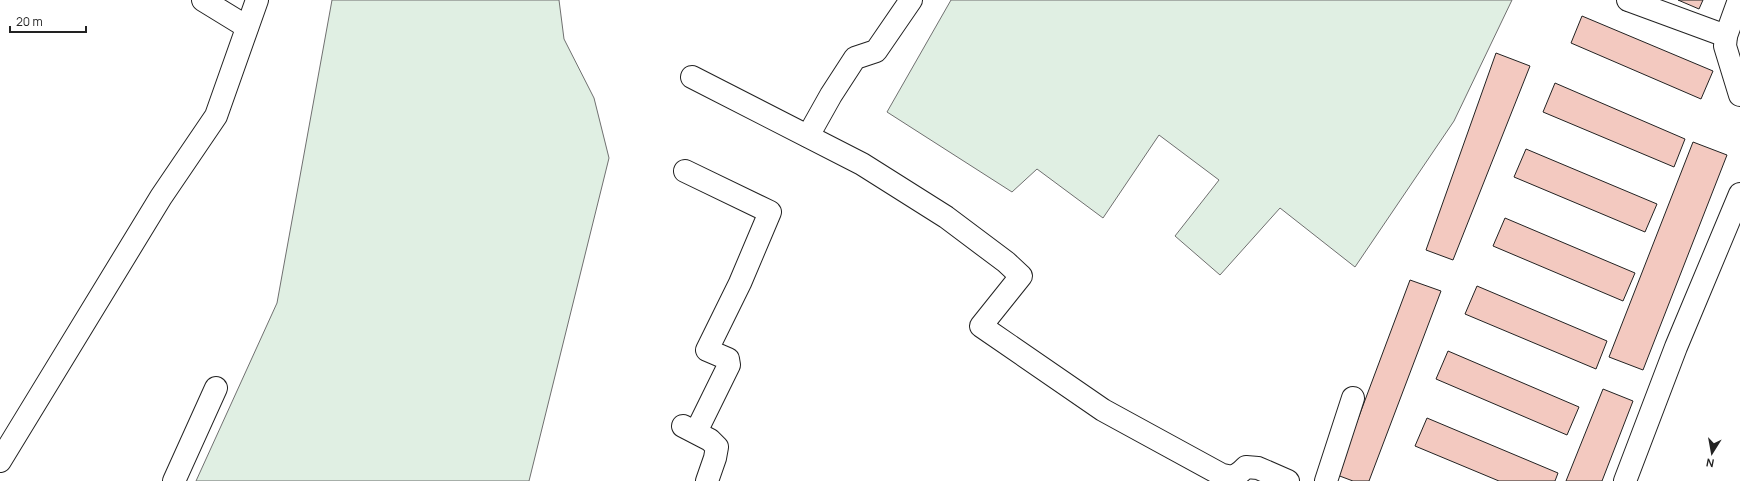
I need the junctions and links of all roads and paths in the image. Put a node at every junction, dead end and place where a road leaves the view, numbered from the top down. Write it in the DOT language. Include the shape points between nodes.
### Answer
graph roads {
  1 [pos="203,0"];
  2 [pos="257,0"];
  3 [pos="911,0"];
  4 [pos="1628,0"];
  5 [pos="1739,0"];
  6 [pos="247,27"];
  7 [pos="1726,36"];
  8 [pos="692,77"];
  9 [pos="1740,95"];
  10 [pos="808,136"];
  11 [pos="684,171"];
  12 [pos="1740,194"];
  13 [pos="216,388"];
  14 [pos="1353,398"];
  15 [pos="0,461"];
  16 [pos="174,481"];
  17 [pos="706,481"];
  18 [pos="1288,481"];
  19 [pos="1326,481"];
  20 [pos="1625,481"];
  1 -- 6 [label="street"];
  2 -- 6 [label="street"];
  3 -- 10 [label="street" via="876,51 855,58"];
  4 -- 7 [label="street"];
  5 -- 7 [label="street"];
  6 -- 15 [label="street" via="216,116 161,197"];
  7 -- 9 [label="street" via="1725,46"];
  8 -- 10 [label="street"];
  10 -- 18 [label="street" via="862,164 946,217 1021,276 980,326 1103,410 1222,475 1232,477 1246,467 1258,468"];
  11 -- 17 [label="street" via="770,212 740,283 707,350 728,359 729,365 690,429 717,447"];
  12 -- 20 [label="street" via="1676,347"];
  13 -- 16 [label="street"];
  14 -- 19 [label="street"];
}
